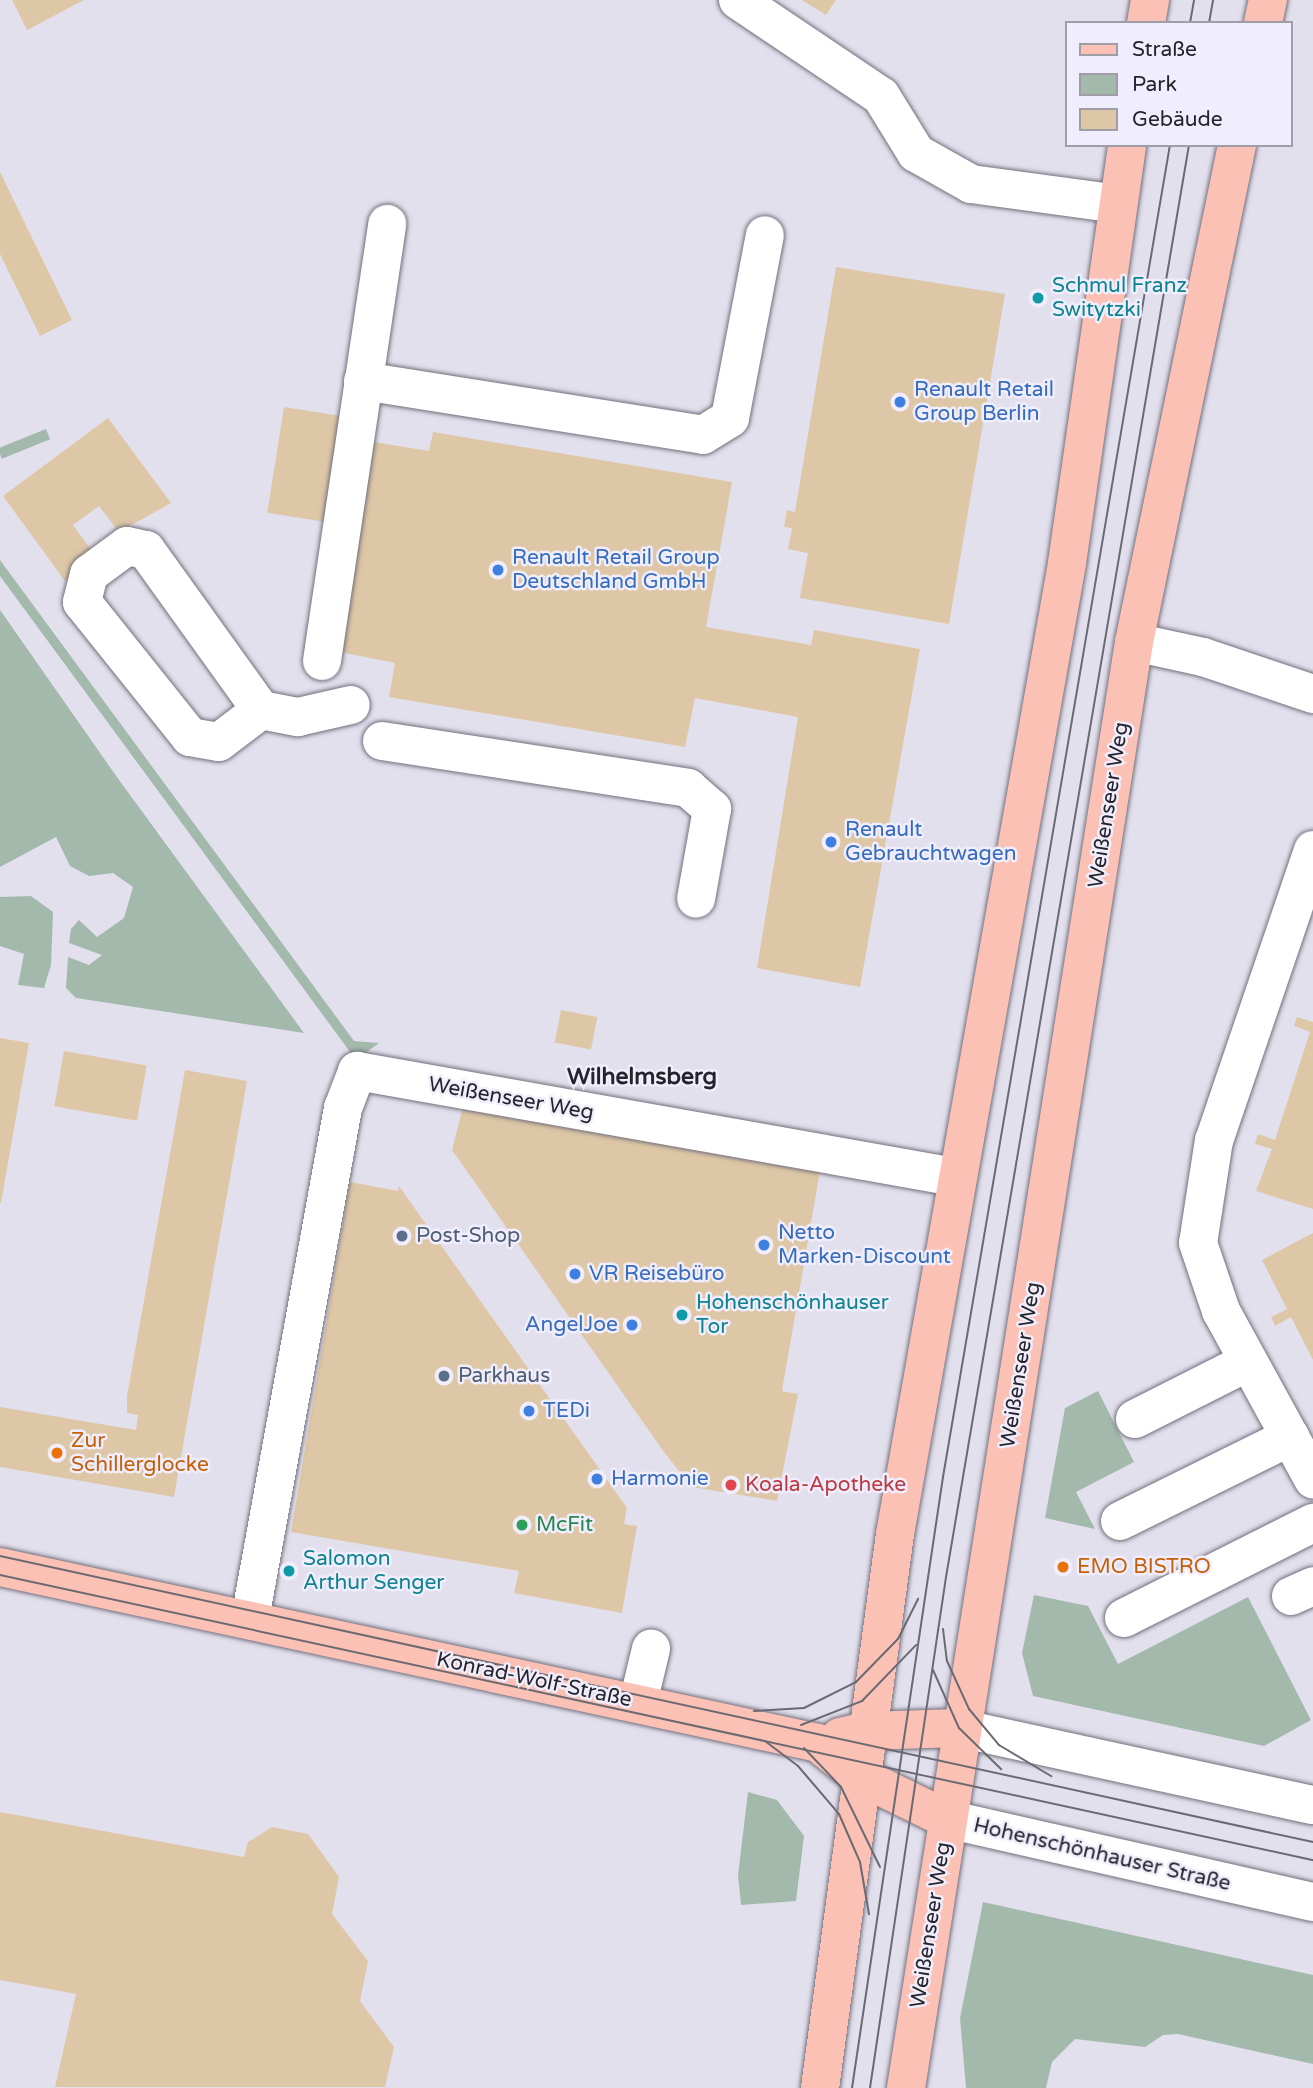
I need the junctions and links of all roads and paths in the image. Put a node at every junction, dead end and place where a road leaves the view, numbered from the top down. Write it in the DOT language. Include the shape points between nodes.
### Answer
graph roads {
  1 [pos="738,0"];
  2 [pos="1150,0"];
  3 [pos="1268,0"];
  4 [pos="1146,21"];
  5 [pos="1263,21"];
  6 [pos="1127,147"];
  7 [pos="1237,147"];
  8 [pos="1118,204"];
  9 [pos="387,224"];
  10 [pos="765,234"];
  11 [pos="363,381"];
  12 [pos="1134,642"];
  13 [pos="321,661"];
  14 [pos="1313,694"];
  15 [pos="351,705"];
  16 [pos="261,710"];
  17 [pos="382,741"];
  18 [pos="1313,850"];
  19 [pos="696,898"];
  20 [pos="955,1177"];
  21 [pos="1248,1362"];
  22 [pos="1135,1419"];
  23 [pos="1290,1437"];
  24 [pos="1313,1479"];
  25 [pos="1120,1521"];
  26 [pos="1313,1523"];
  27 [pos="0,1567"];
  28 [pos="1124,1618"];
  29 [pos="250,1619"];
  30 [pos="651,1649"];
  31 [pos="638,1703"];
  32 [pos="959,1728"];
  33 [pos="865,1731"];
  34 [pos="818,1743"];
  35 [pos="859,1776"];
  36 [pos="1313,1805"];
  37 [pos="947,1819"];
  38 [pos="1313,1902"];
  39 [pos="820,2088"];
  40 [pos="906,2088"];
  1 -- 8 [label="street" via="881,96 916,153 971,184"];
  2 -- 4 [label="main road"];
  3 -- 5 [label="main road"];
  6 -- 8 [label="main road"];
  7 -- 12 [label="main road, Weißenseer Weg"];
  8 -- 20 [label="main road" via="1067,563"];
  9 -- 11 [label="street"];
  10 -- 11 [label="street" via="730,418 703,435"];
  11 -- 13 [label="street"];
  12 -- 14 [label="street" via="1203,657"];
  12 -- 32 [label="main road, Weißenseer Weg" via="1060,1133"];
  15 -- 16 [label="street" via="298,717"];
  16 -- 16 [label="street" via="219,742 190,737 82,602 89,574 127,546 146,550"];
  17 -- 19 [label="street" via="688,788 712,808"];
  18 -- 21 [label="street" via="1214,1140 1201,1201 1198,1243 1221,1311"];
  20 -- 29 [label="street, Weißenseer Weg" via="357,1072 343,1108"];
  20 -- 33 [label="main road"];
  21 -- 22 [label="street"];
  21 -- 23 [label="street"];
  23 -- 24 [label="street"];
  23 -- 25 [label="street"];
  26 -- 28 [label="street"];
  27 -- 29 [label="main road, Konrad-Wolf-Straße"];
  29 -- 31 [label="main road, Konrad-Wolf-Straße"];
  30 -- 31 [label="street"];
  31 -- 34 [label="main road, Konrad-Wolf-Straße"];
  32 -- 33 [label="main road"];
  32 -- 36 [label="street"];
  32 -- 37 [label="main road, Weißenseer Weg"];
  33 -- 34 [label="main road, Konrad-Wolf-Straße"];
  33 -- 35 [label="main road"];
  34 -- 35 [label="main road, Konrad-Wolf-Straße"];
  35 -- 37 [label="main road, Hohenschönhauser Straße"];
  35 -- 39 [label="main road"];
  37 -- 38 [label="street, Hohenschönhauser Straße"];
  37 -- 40 [label="main road, Weißenseer Weg"];
}
